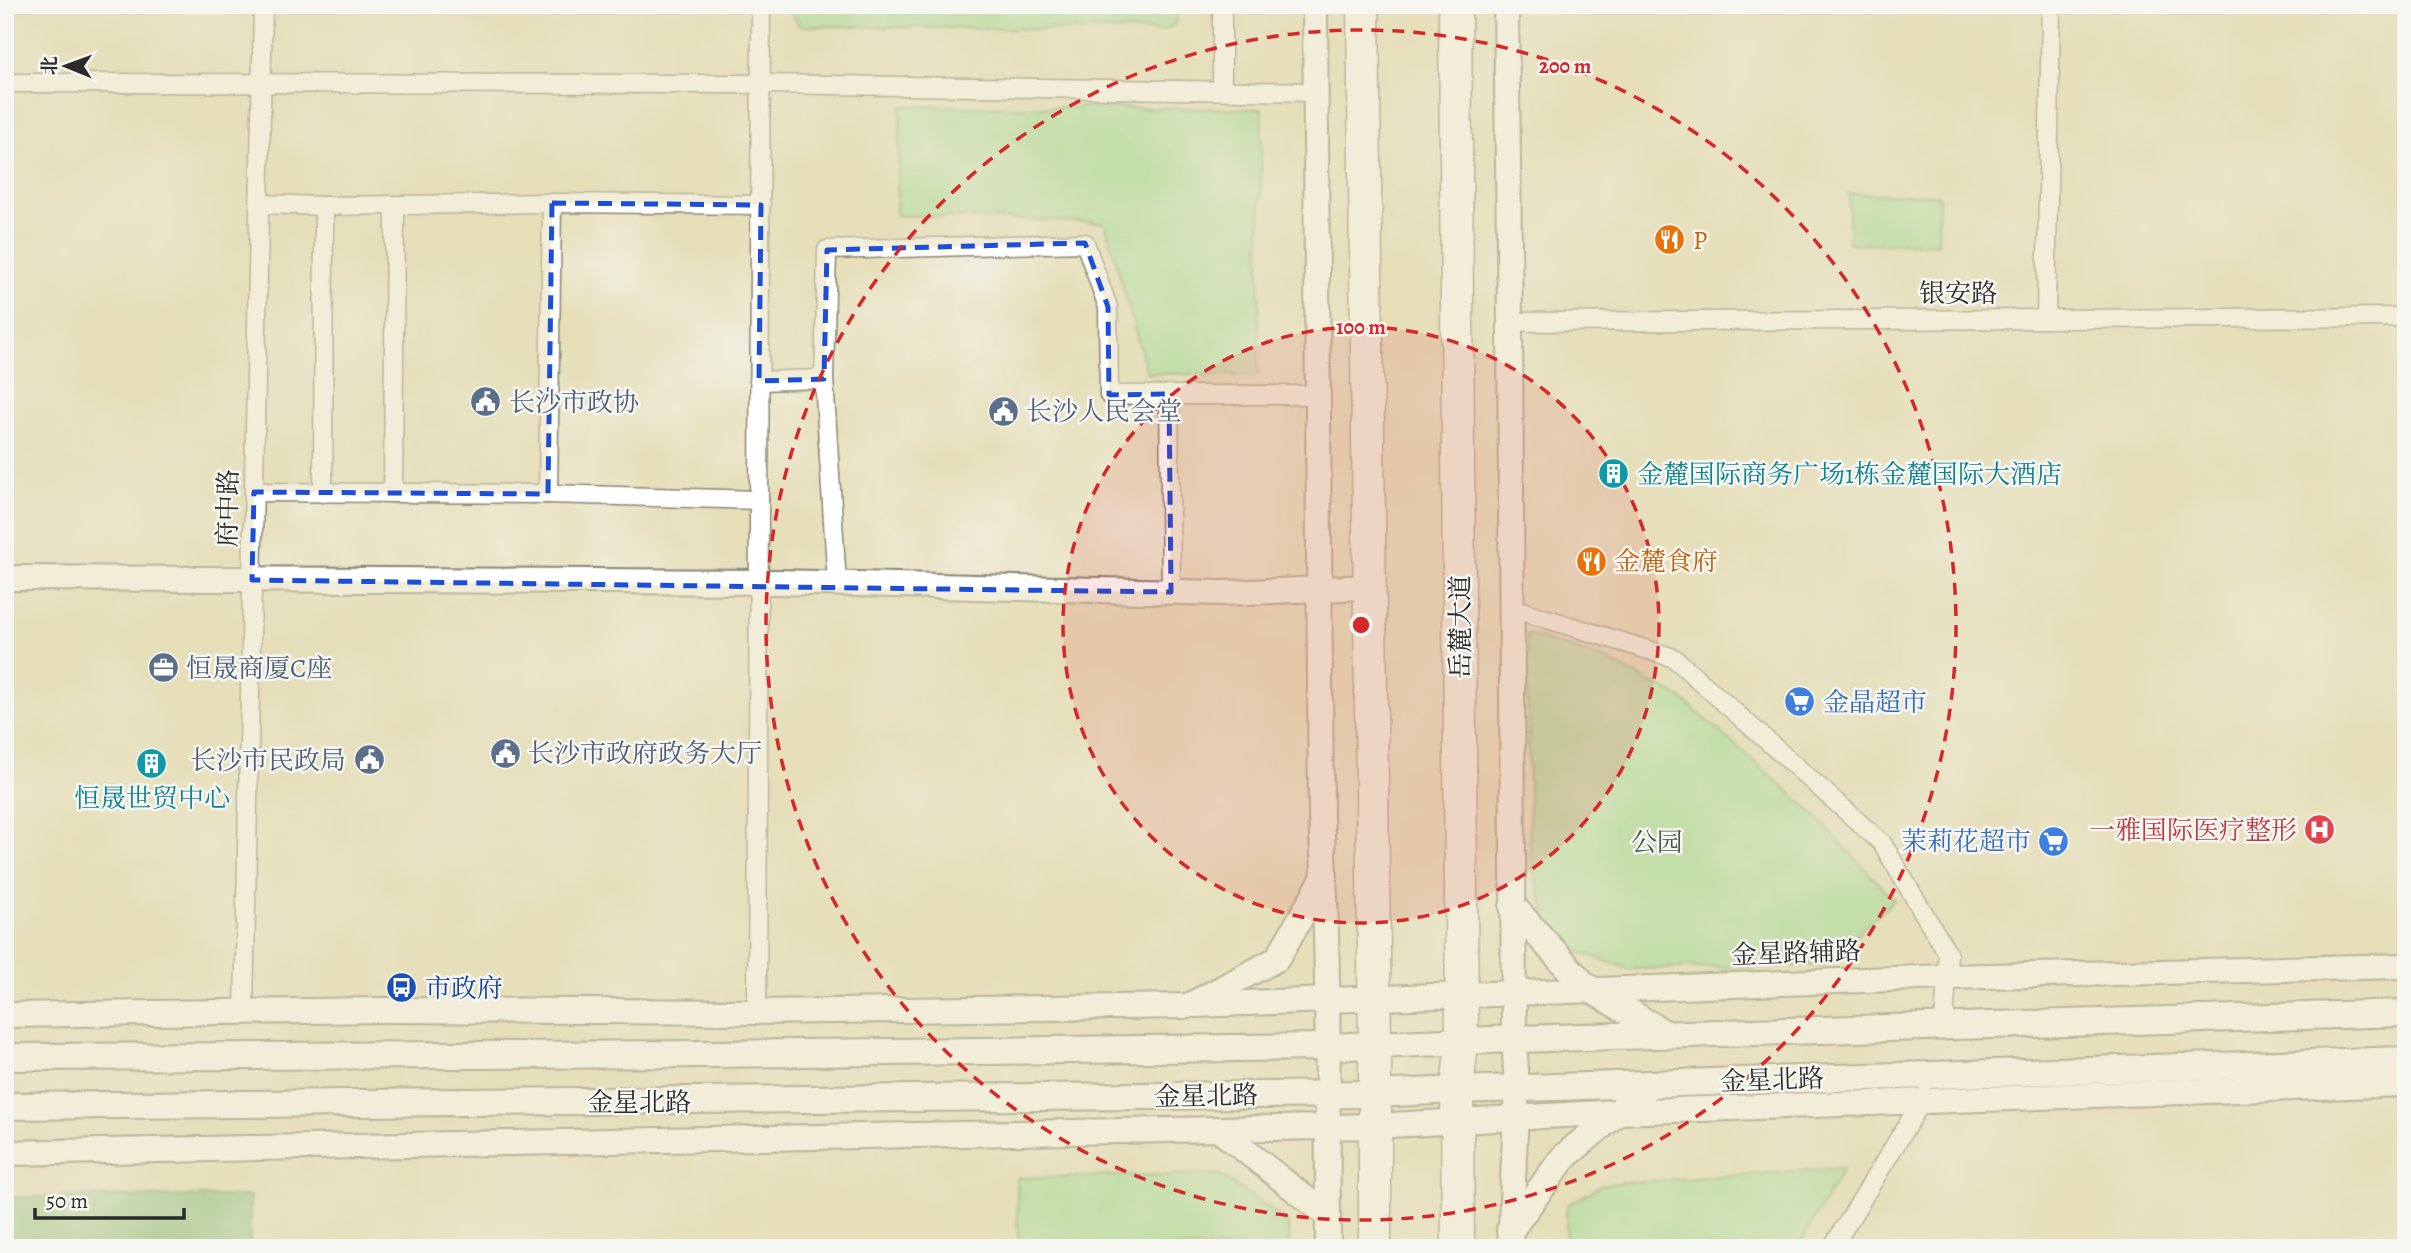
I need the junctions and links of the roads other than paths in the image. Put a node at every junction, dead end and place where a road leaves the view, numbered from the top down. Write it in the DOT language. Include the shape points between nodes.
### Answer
graph roads {
  1 [pos="263,5"];
  2 [pos="761,5"];
  3 [pos="1222,5"];
  4 [pos="1315,5"];
  5 [pos="1363,5"];
  6 [pos="1455,5"];
  7 [pos="1506,5"];
  8 [pos="2051,5"];
  9 [pos="5,83"];
  10 [pos="262,83"];
  11 [pos="760,84"];
  12 [pos="1222,90"];
  13 [pos="1315,92"];
  14 [pos="552,203"];
  15 [pos="260,204"];
  16 [pos="761,205"];
  17 [pos="324,206"];
  18 [pos="396,206"];
  19 [pos="2406,317"];
  20 [pos="2046,319"];
  21 [pos="1510,322"];
  22 [pos="824,379"];
  23 [pos="759,381"];
  24 [pos="1169,394"];
  25 [pos="1318,395"];
  26 [pos="254,492"];
  27 [pos="323,492"];
  28 [pos="393,494"];
  29 [pos="548,494"];
  30 [pos="759,500"];
  31 [pos="5,578"];
  32 [pos="252,580"];
  33 [pos="758,582"];
  34 [pos="837,584"];
  35 [pos="1369,587"];
  36 [pos="1319,589"];
  37 [pos="1171,592"];
  38 [pos="1512,608"];
  39 [pos="1325,875"];
  40 [pos="1513,907"];
  41 [pos="2406,966"];
  42 [pos="1946,977"];
  43 [pos="1594,991"];
  44 [pos="1514,993"];
  45 [pos="1462,995"];
  46 [pos="1374,998"];
  47 [pos="1327,999"];
  48 [pos="1188,1006"];
  49 [pos="244,1012"];
  50 [pos="757,1012"];
  51 [pos="2406,1013"];
  52 [pos="5,1014"];
  53 [pos="1944,1027"];
  54 [pos="1667,1035"];
  55 [pos="1514,1039"];
  56 [pos="1462,1042"];
  57 [pos="1375,1045"];
  58 [pos="1328,1047"];
  59 [pos="5,1058"];
  60 [pos="2406,1060"];
  61 [pos="1938,1075"];
  62 [pos="1651,1084"];
  63 [pos="2406,1084"];
  64 [pos="1517,1088"];
  65 [pos="1457,1090"];
  66 [pos="1373,1094"];
  67 [pos="1329,1095"];
  68 [pos="5,1107"];
  69 [pos="1617,1112"];
  70 [pos="1516,1119"];
  71 [pos="1457,1122"];
  72 [pos="1374,1126"];
  73 [pos="1329,1128"];
  74 [pos="1218,1129"];
  75 [pos="5,1153"];
  76 [pos="1328,1216"];
  77 [pos="1510,1239"];
  78 [pos="1328,1248"];
  79 [pos="1374,1248"];
  80 [pos="1458,1248"];
  81 [pos="1832,1248"];
  1 -- 10 [label="street, 府中路"];
  2 -- 11 [label="street"];
  3 -- 12 [label="street"];
  4 -- 13 [label="street"];
  5 -- 35 [label="highway"];
  6 -- 45 [label="highway, 岳麓大道"];
  7 -- 21 [label="street"];
  8 -- 20 [label="street"];
  9 -- 10 [label="street"];
  10 -- 11 [label="street"];
  10 -- 15 [label="street, 府中路"];
  11 -- 12 [label="street"];
  11 -- 16 [label="street"];
  12 -- 13 [label="street"];
  13 -- 25 [label="street"];
  14 -- 16 [label="street"];
  14 -- 18 [label="street"];
  14 -- 29 [label="street"];
  15 -- 17 [label="street"];
  15 -- 26 [label="street, 府中路"];
  16 -- 23 [label="street"];
  17 -- 18 [label="street"];
  17 -- 27 [label="street"];
  18 -- 28 [label="street"];
  19 -- 20 [label="street, 银安路"];
  20 -- 21 [label="street, 银安路"];
  21 -- 38 [label="street"];
  22 -- 23 [label="street"];
  22 -- 24 [label="street" via="827,250 1086,243 1108,307 1109,396"];
  22 -- 34 [label="street"];
  23 -- 30 [label="street"];
  24 -- 25 [label="street"];
  24 -- 37 [label="street"];
  25 -- 36 [label="street"];
  26 -- 27 [label="street"];
  26 -- 32 [label="street, 府中路"];
  27 -- 28 [label="street"];
  28 -- 29 [label="street"];
  29 -- 30 [label="street"];
  30 -- 33 [label="street"];
  31 -- 32 [label="street"];
  32 -- 33 [label="street"];
  32 -- 49 [label="street, 府中路"];
  33 -- 34 [label="street"];
  33 -- 50 [label="street"];
  34 -- 37 [label="street"];
  35 -- 36 [label="street"];
  35 -- 46 [label="highway"];
  36 -- 37 [label="street"];
  36 -- 39 [label="street"];
  38 -- 40 [label="street"];
  38 -- 42 [label="street" via="1674,658 1882,843 1948,954"];
  39 -- 47 [label="street"];
  39 -- 48 [label="street" via="1277,959"];
  40 -- 43 [label="main road"];
  40 -- 44 [label="street"];
  41 -- 42 [label="street, 金星路辅路"];
  42 -- 43 [label="street, 金星路辅路"];
  42 -- 53 [label="street"];
  43 -- 44 [label="street, 金星路辅路"];
  43 -- 54 [label="main road"];
  44 -- 45 [label="street, 金星路辅路"];
  44 -- 55 [label="street"];
  45 -- 46 [label="street, 金星路辅路"];
  45 -- 56 [label="highway, 岳麓大道"];
  46 -- 47 [label="street, 金星路辅路"];
  46 -- 57 [label="highway"];
  47 -- 48 [label="street, 金星路辅路"];
  47 -- 58 [label="street"];
  48 -- 50 [label="street, 金星路辅路"];
  49 -- 50 [label="street, 金星路辅路"];
  49 -- 52 [label="street, 金星路辅路"];
  51 -- 53 [label="main road, 金星北路"];
  53 -- 54 [label="main road, 金星北路"];
  54 -- 55 [label="main road, 金星北路"];
  55 -- 56 [label="main road, 金星北路"];
  55 -- 64 [label="street"];
  56 -- 57 [label="main road, 金星北路"];
  56 -- 65 [label="highway, 岳麓大道"];
  57 -- 58 [label="main road, 金星北路"];
  57 -- 66 [label="highway"];
  58 -- 59 [label="main road, 金星北路"];
  58 -- 67 [label="street"];
  60 -- 61 [label="main road, 金星北路"];
  61 -- 62 [label="main road, 金星北路"];
  61 -- 81 [label="street"];
  62 -- 64 [label="main road, 金星北路"];
  62 -- 69 [label="main road"];
  63 -- 69 [label="street"];
  64 -- 65 [label="main road, 金星北路"];
  64 -- 70 [label="street"];
  65 -- 66 [label="main road, 金星北路"];
  65 -- 71 [label="highway, 岳麓大道"];
  66 -- 67 [label="main road, 金星北路"];
  66 -- 72 [label="highway"];
  67 -- 68 [label="main road, 金星北路"];
  67 -- 73 [label="street"];
  69 -- 70 [label="street"];
  69 -- 77 [label="main road" via="1564,1157"];
  70 -- 71 [label="street"];
  70 -- 77 [label="street"];
  71 -- 72 [label="street"];
  71 -- 80 [label="highway, 岳麓大道"];
  72 -- 73 [label="street"];
  72 -- 79 [label="highway"];
  73 -- 74 [label="street"];
  73 -- 76 [label="street"];
  74 -- 75 [label="street"];
  74 -- 76 [label="street"];
  76 -- 78 [label="street"];
}
